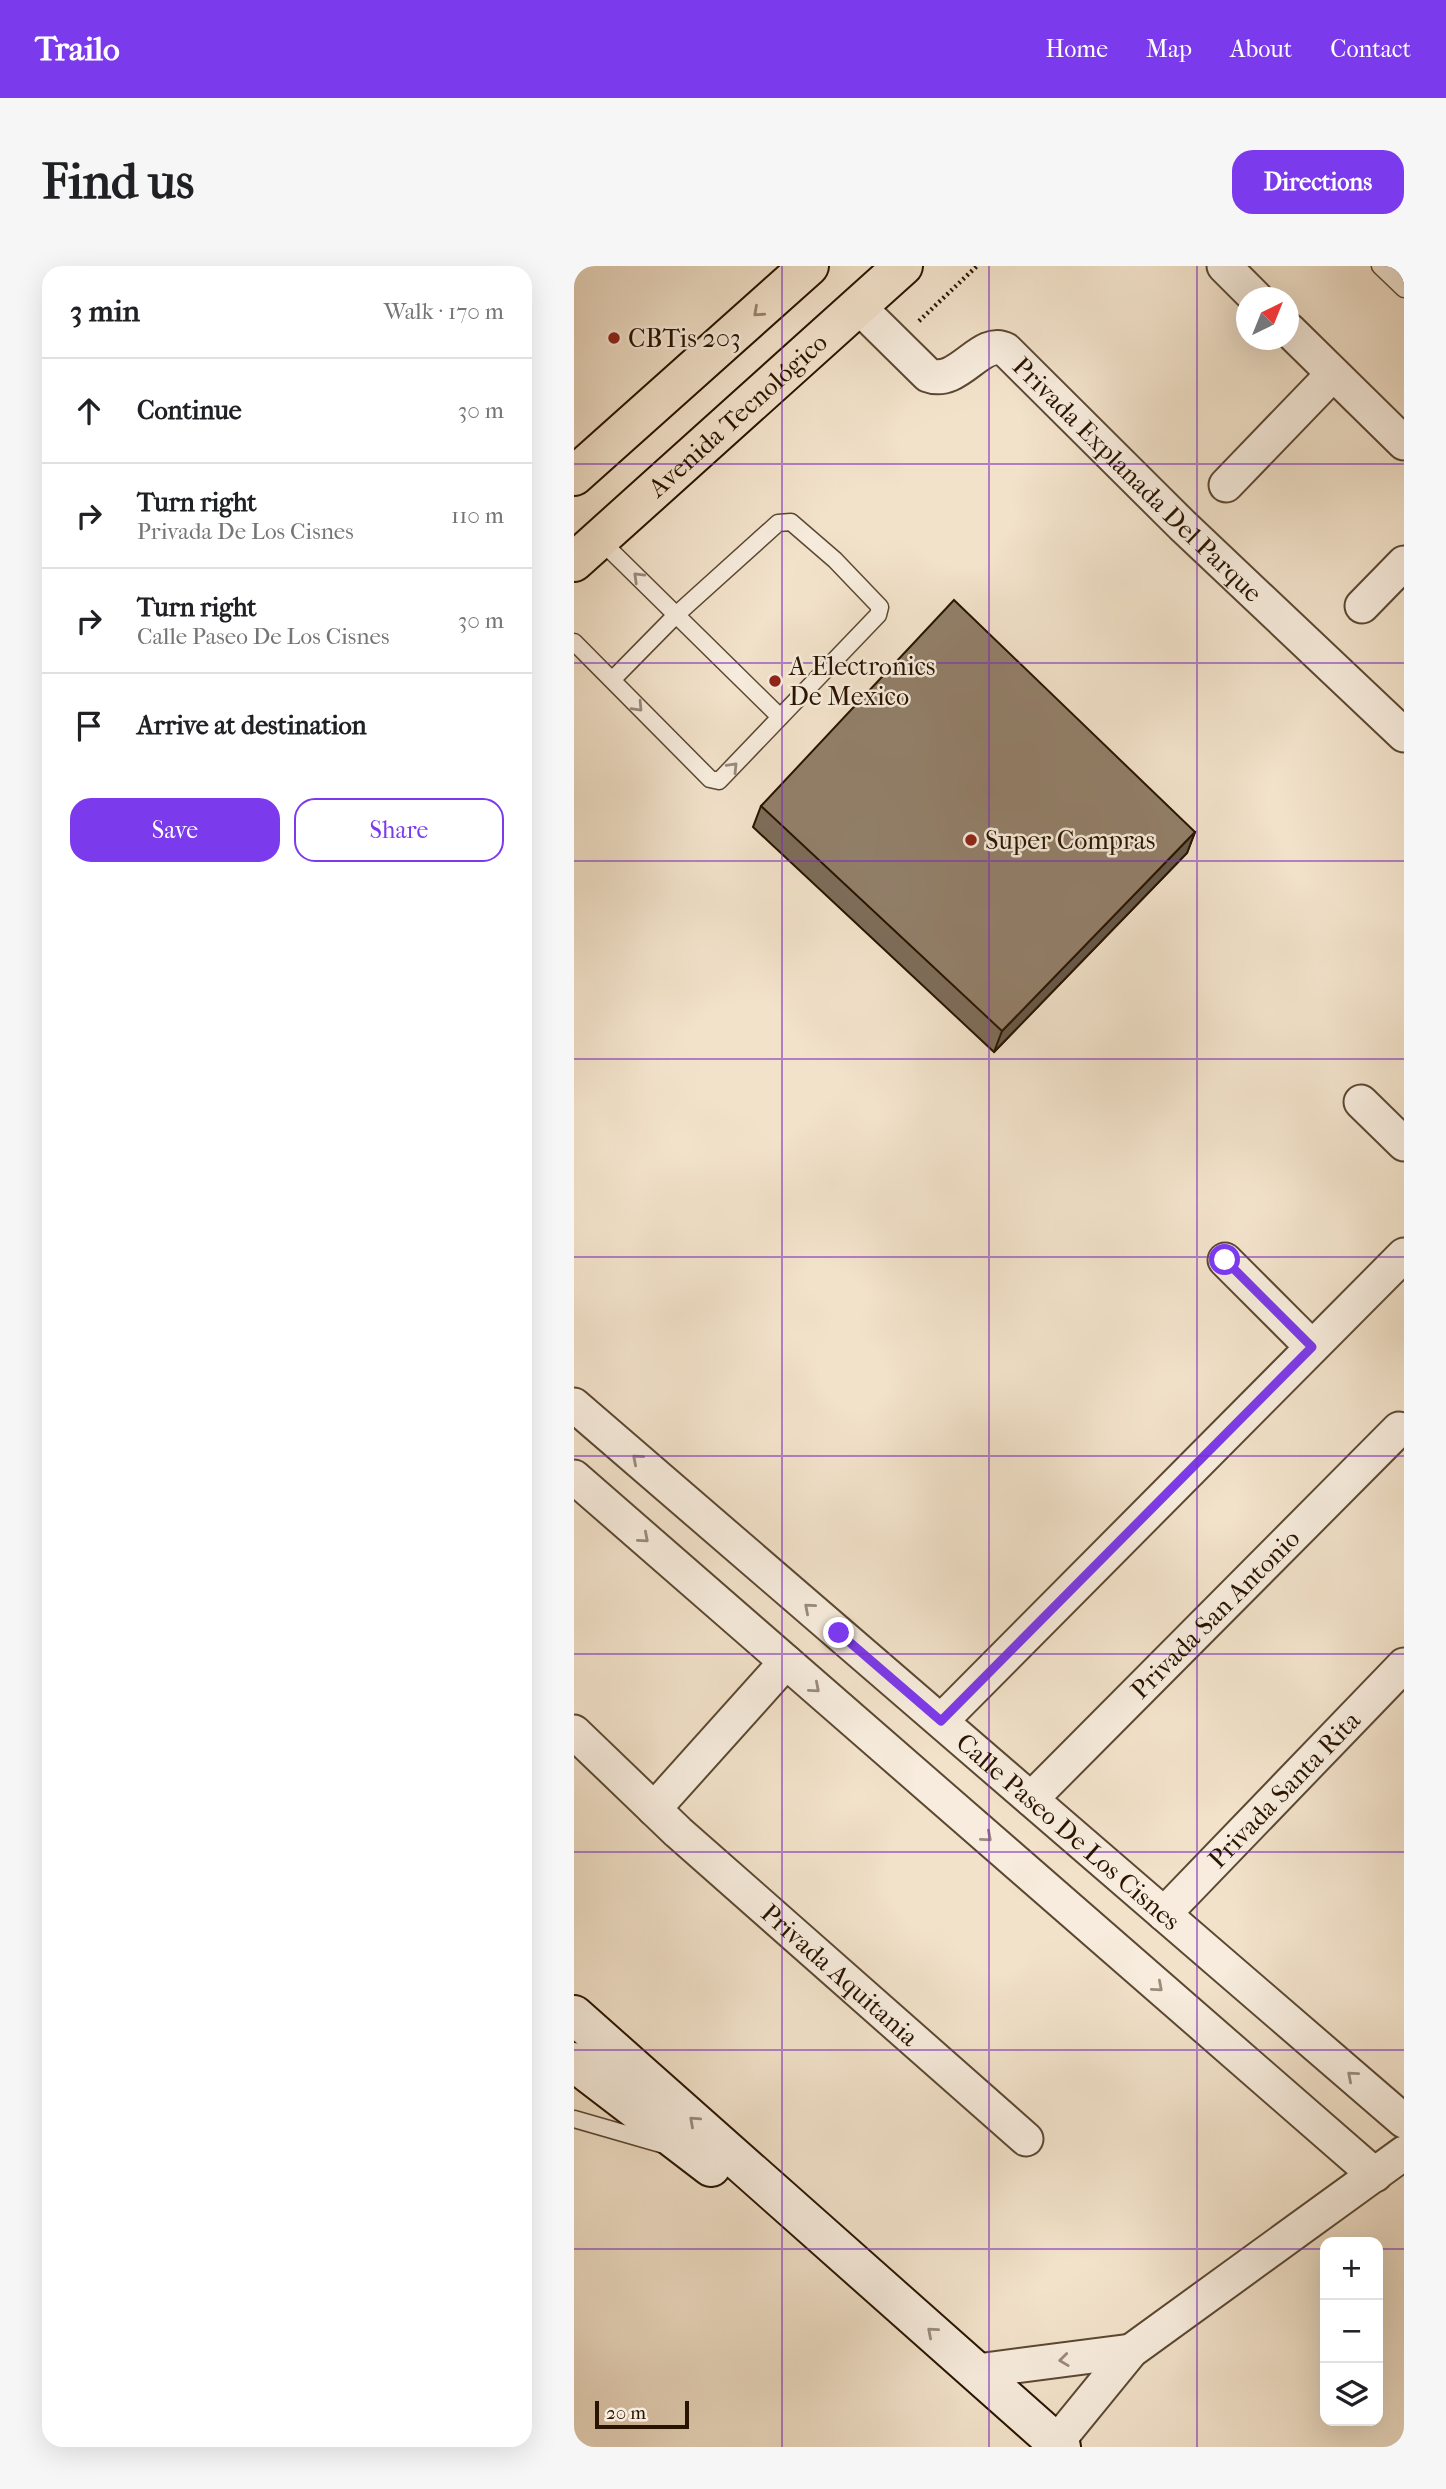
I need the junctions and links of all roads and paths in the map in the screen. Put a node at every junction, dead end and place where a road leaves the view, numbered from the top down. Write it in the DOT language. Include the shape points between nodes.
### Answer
graph roads {
  1 [pos="809,266"];
  2 [pos="903,266"];
  3 [pos="977,266"];
  4 [pos="1224,266"];
  5 [pos="1380,266"];
  6 [pos="1245,287"];
  7 [pos="1404,289"];
  8 [pos="867,300"];
  9 [pos="1299,340"];
  10 [pos="1334,374"];
  11 [pos="1404,443"];
  12 [pos="574,477"];
  13 [pos="1226,485"];
  14 [pos="587,551"];
  15 [pos="1404,563"];
  16 [pos="1362,606"];
  17 [pos="676,615"];
  18 [pos="574,642"];
  19 [pos="612,680"];
  20 [pos="780,717"];
  21 [pos="1404,735"];
  22 [pos="1361,1102"];
  23 [pos="1404,1144"];
  24 [pos="1404,1255"];
  25 [pos="1225,1260"];
  26 [pos="1312,1347"];
  27 [pos="574,1405"];
  28 [pos="1399,1429"];
  29 [pos="574,1477"];
  30 [pos="786,1662"];
  31 [pos="1404,1665"];
  32 [pos="941,1721"];
  33 [pos="574,1732"];
  34 [pos="1031,1799"];
  35 [pos="654,1810"];
  36 [pos="1164,1914"];
  37 [pos="574,2015"];
  38 [pos="574,2062"];
  39 [pos="574,2119"];
  40 [pos="1404,2121"];
  41 [pos="1026,2139"];
  42 [pos="691,2152"];
  43 [pos="1404,2153"];
  44 [pos="1375,2175"];
  45 [pos="836,2248"];
  46 [pos="1131,2351"];
  47 [pos="977,2371"];
  48 [pos="1058,2445"];
  1 -- 12 [label="main road, one-way"];
  2 -- 8 [label="main road, Avenida Tecnológico"];
  3 -- 8 [label="path" via="909,330"];
  4 -- 6 [label="street"];
  5 -- 7 [label="lane"];
  8 -- 14 [label="main road, Avenida Tecnológico"];
  8 -- 21 [label="street, Privada Explanada Del Parque" via="928,375 951,374 989,349 1001,346 1006,350"];
  9 -- 10 [label="street"];
  10 -- 11 [label="street"];
  10 -- 13 [label="street"];
  17 -- 14 [label="lane, one-way"];
  15 -- 16 [label="street"];
  17 -- 19 [label="lane"];
  17 -- 20 [label="lane"];
  17 -- 20 [label="lane" via="778,523 791,522 835,560 880,610"];
  18 -- 19 [label="lane"];
  19 -- 20 [label="lane, one-way" via="715,781"];
  22 -- 23 [label="street"];
  24 -- 26 [label="street"];
  25 -- 26 [label="street"];
  26 -- 32 [label="street"];
  32 -- 27 [label="street, Calle Paseo De Los Cisnes, one-way"];
  28 -- 34 [label="street, Privada San Antonio"];
  29 -- 30 [label="street, one-way"];
  30 -- 35 [label="street"];
  30 -- 44 [label="street, one-way"];
  31 -- 36 [label="street, Privada Santa Rita"];
  32 -- 34 [label="street, Calle Paseo De Los Cisnes"];
  33 -- 35 [label="street, Privada Aquitania"];
  34 -- 36 [label="street, Calle Paseo De Los Cisnes"];
  35 -- 41 [label="street, Privada Aquitania"];
  40 -- 36 [label="street, Calle Paseo De Los Cisnes, one-way"];
  45 -- 37 [label="main road, one-way"];
  38 -- 42 [label="main road"];
  39 -- 42 [label="lane"];
  42 -- 45 [label="main road"];
  43 -- 44 [label="street"];
  44 -- 46 [label="street"];
  47 -- 45 [label="main road, one-way"];
  46 -- 47 [label="street, one-way"];
  46 -- 48 [label="street"];
  47 -- 48 [label="main road"];
}
